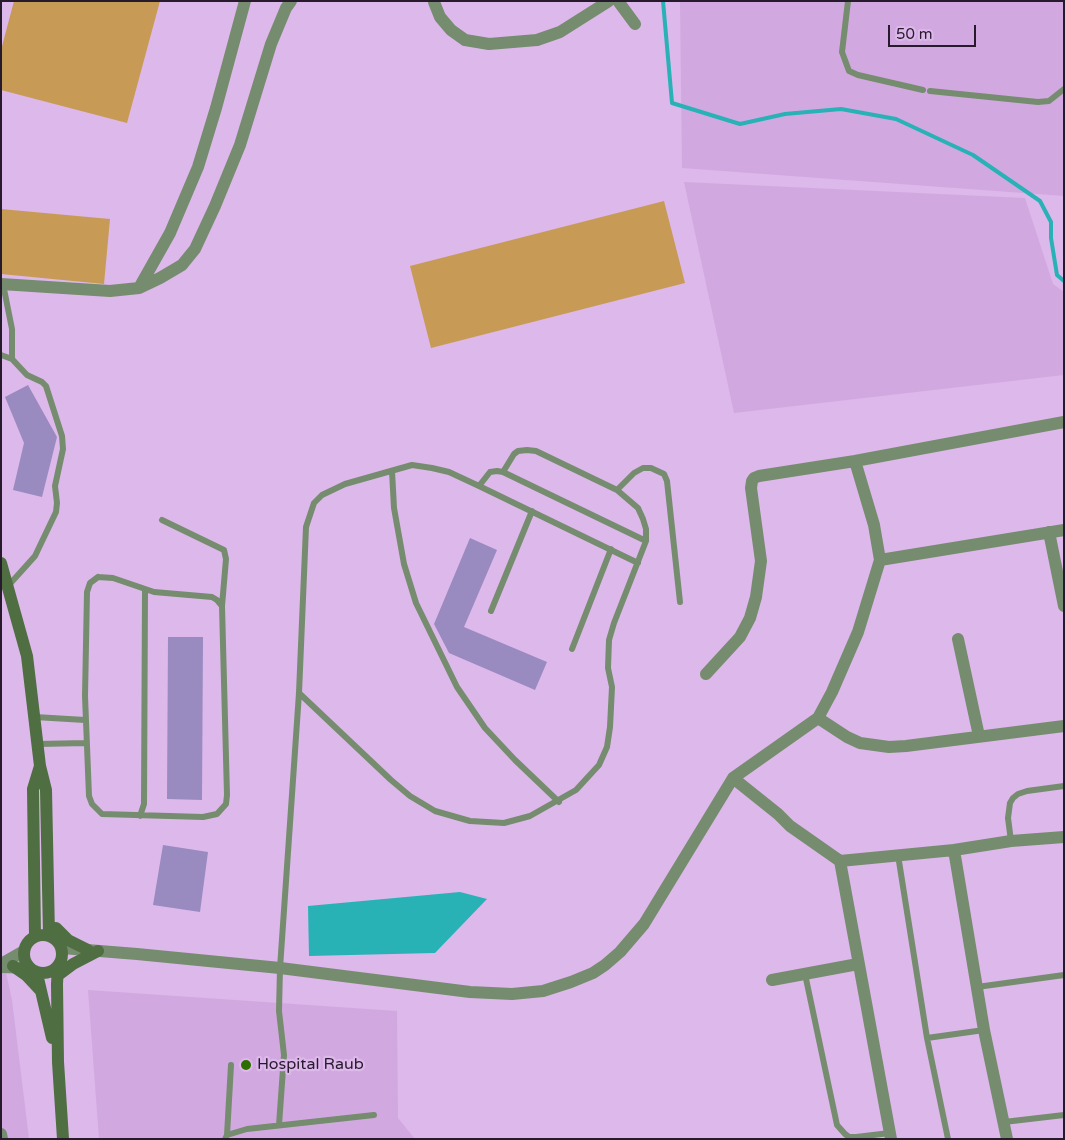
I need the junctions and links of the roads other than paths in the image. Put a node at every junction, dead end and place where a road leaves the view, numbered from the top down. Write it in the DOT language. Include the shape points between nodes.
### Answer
graph roads {
  1 [pos="245,1"];
  2 [pos="292,1"];
  3 [pos="609,1"];
  4 [pos="618,1"];
  5 [pos="848,1"];
  6 [pos="433,2"];
  7 [pos="636,24"];
  8 [pos="1064,89"];
  9 [pos="2,284"];
  10 [pos="139,288"];
  11 [pos="1,355"];
  12 [pos="12,358"];
  13 [pos="1064,422"];
  14 [pos="855,461"];
  15 [pos="392,471"];
  16 [pos="503,472"];
  17 [pos="480,486"];
  18 [pos="617,490"];
  19 [pos="532,512"];
  20 [pos="162,520"];
  21 [pos="1064,530"];
  22 [pos="1049,532"];
  23 [pos="646,540"];
  24 [pos="611,550"];
  25 [pos="880,560"];
  26 [pos="1,563"];
  27 [pos="638,563"];
  28 [pos="8,586"];
  29 [pos="145,590"];
  30 [pos="680,602"];
  31 [pos="222,606"];
  32 [pos="1064,606"];
  33 [pos="491,611"];
  34 [pos="958,639"];
  35 [pos="572,649"];
  36 [pos="706,674"];
  37 [pos="299,693"];
  38 [pos="35,717"];
  39 [pos="818,718"];
  40 [pos="85,720"];
  41 [pos="1064,726"];
  42 [pos="979,736"];
  43 [pos="86,743"];
  44 [pos="38,744"];
  45 [pos="40,766"];
  46 [pos="733,778"];
  47 [pos="1064,786"];
  48 [pos="559,802"];
  49 [pos="140,816"];
  50 [pos="1064,837"];
  51 [pos="1011,841"];
  52 [pos="954,850"];
  53 [pos="898,855"];
  54 [pos="840,861"];
  55 [pos="48,913"];
  56 [pos="49,935"];
  57 [pos="35,936"];
  58 [pos="93,950"];
  59 [pos="24,951"];
  60 [pos="60,962"];
  61 [pos="858,964"];
  62 [pos="5,966"];
  63 [pos="280,968"];
  64 [pos="32,970"];
  65 [pos="805,974"];
  66 [pos="1064,975"];
  67 [pos="772,980"];
  68 [pos="977,987"];
  69 [pos="42,991"];
  70 [pos="984,1030"];
  71 [pos="927,1038"];
  72 [pos="58,1062"];
  73 [pos="231,1064"];
  74 [pos="374,1115"];
  75 [pos="1064,1115"];
  76 [pos="1004,1122"];
  77 [pos="279,1125"];
  78 [pos="1,1134"];
  79 [pos="891,1136"];
  80 [pos="226,1137"];
  81 [pos="2,1139"];
  82 [pos="63,1139"];
  83 [pos="948,1139"];
  84 [pos="1007,1139"];
  1 -- 10 [label="street" via="198,167 170,233"];
  2 -- 10 [label="street" via="271,44 240,145 195,249 182,265"];
  3 -- 6 [label="street" via="560,32 510,44 465,40 451,30"];
  4 -- 7 [label="street"];
  5 -- 8 [label="lane" via="842,52 849,70 866,77 926,90 1038,102 1049,101"];
  9 -- 10 [label="street" via="110,290"];
  9 -- 12 [label="lane" via="12,329"];
  11 -- 12 [label="lane"];
  12 -- 28 [label="lane" via="27,375 46,386 63,449 55,486 56,512 34,556"];
  13 -- 14 [label="street"];
  14 -- 25 [label="street" via="874,525"];
  14 -- 36 [label="street" via="759,476 752,481 761,561 756,597 740,637"];
  15 -- 17 [label="lane" via="412,465 432,468"];
  15 -- 37 [label="lane" via="345,484 322,495 314,503 306,527"];
  15 -- 48 [label="lane" via="394,508 404,564 414,595 457,687 485,728"];
  16 -- 17 [label="lane" via="490,472"];
  16 -- 18 [label="lane" via="518,451 536,450"];
  16 -- 23 [label="lane"];
  17 -- 19 [label="lane"];
  18 -- 23 [label="lane" via="638,508 645,524"];
  18 -- 30 [label="lane" via="643,468 664,474"];
  19 -- 24 [label="lane"];
  19 -- 33 [label="lane"];
  20 -- 31 [label="lane" via="224,550"];
  21 -- 22 [label="street"];
  22 -- 25 [label="street"];
  22 -- 32 [label="street"];
  23 -- 27 [label="lane"];
  24 -- 27 [label="lane"];
  24 -- 35 [label="lane"];
  25 -- 39 [label="street" via="858,632"];
  26 -- 28 [label="street"];
  27 -- 48 [label="lane" via="609,640 608,668 612,687 606,747 599,764 582,784"];
  28 -- 38 [label="street" via="27,656"];
  29 -- 31 [label="lane" via="212,597"];
  29 -- 40 [label="lane" via="113,578 98,577 90,582 87,592"];
  29 -- 49 [label="lane" via="144,804"];
  31 -- 49 [label="lane" via="226,804 217,814 203,817"];
  34 -- 42 [label="street"];
  37 -- 48 [label="lane" via="397,785 435,812 470,821 504,823 530,816"];
  37 -- 63 [label="lane"];
  38 -- 40 [label="lane"];
  38 -- 44 [label="street"];
  39 -- 42 [label="street" via="860,743 906,746"];
  39 -- 46 [label="street"];
  40 -- 43 [label="lane"];
  41 -- 42 [label="street"];
  43 -- 44 [label="lane"];
  43 -- 49 [label="lane" via="89,796 95,809 102,814"];
  44 -- 45 [label="street"];
  45 -- 55 [label="street" via="46,790"];
  45 -- 57 [label="street" via="33,788"];
  46 -- 54 [label="street" via="790,826"];
  46 -- 63 [label="street" via="644,924 620,952 586,976 543,990 512,994 470,992"];
  47 -- 51 [label="lane" via="1027,791 1013,798 1008,818"];
  50 -- 51 [label="street"];
  51 -- 52 [label="street"];
  52 -- 53 [label="street"];
  52 -- 68 [label="street"];
  53 -- 54 [label="street"];
  53 -- 71 [label="lane"];
  54 -- 61 [label="street"];
  55 -- 56 [label="street"];
  55 -- 58 [label="street" via="62,935"];
  56 -- 57 [label="street"];
  56 -- 60 [label="street" via="55,938"];
  57 -- 59 [label="street"];
  58 -- 60 [label="street"];
  58 -- 60 [label="street" via="73,964"];
  58 -- 63 [label="street"];
  59 -- 62 [label="street"];
  59 -- 64 [label="street"];
  60 -- 64 [label="street" via="47,973"];
  60 -- 72 [label="street"];
  61 -- 65 [label="street"];
  61 -- 79 [label="street"];
  62 -- 64 [label="street"];
  62 -- 69 [label="street" via="26,975"];
  63 -- 77 [label="lane" via="279,1011 284,1055"];
  64 -- 69 [label="street"];
  65 -- 67 [label="street"];
  65 -- 79 [label="lane" via="837,1125 849,1137"];
  66 -- 68 [label="lane"];
  68 -- 70 [label="street"];
  69 -- 72 [label="street"];
  70 -- 71 [label="lane"];
  70 -- 76 [label="street"];
  71 -- 83 [label="lane"];
  72 -- 82 [label="street"];
  73 -- 80 [label="lane"];
  74 -- 77 [label="lane"];
  75 -- 76 [label="lane"];
  76 -- 84 [label="street"];
  77 -- 80 [label="lane" via="247,1129"];
  78 -- 81 [label="street"];
}
